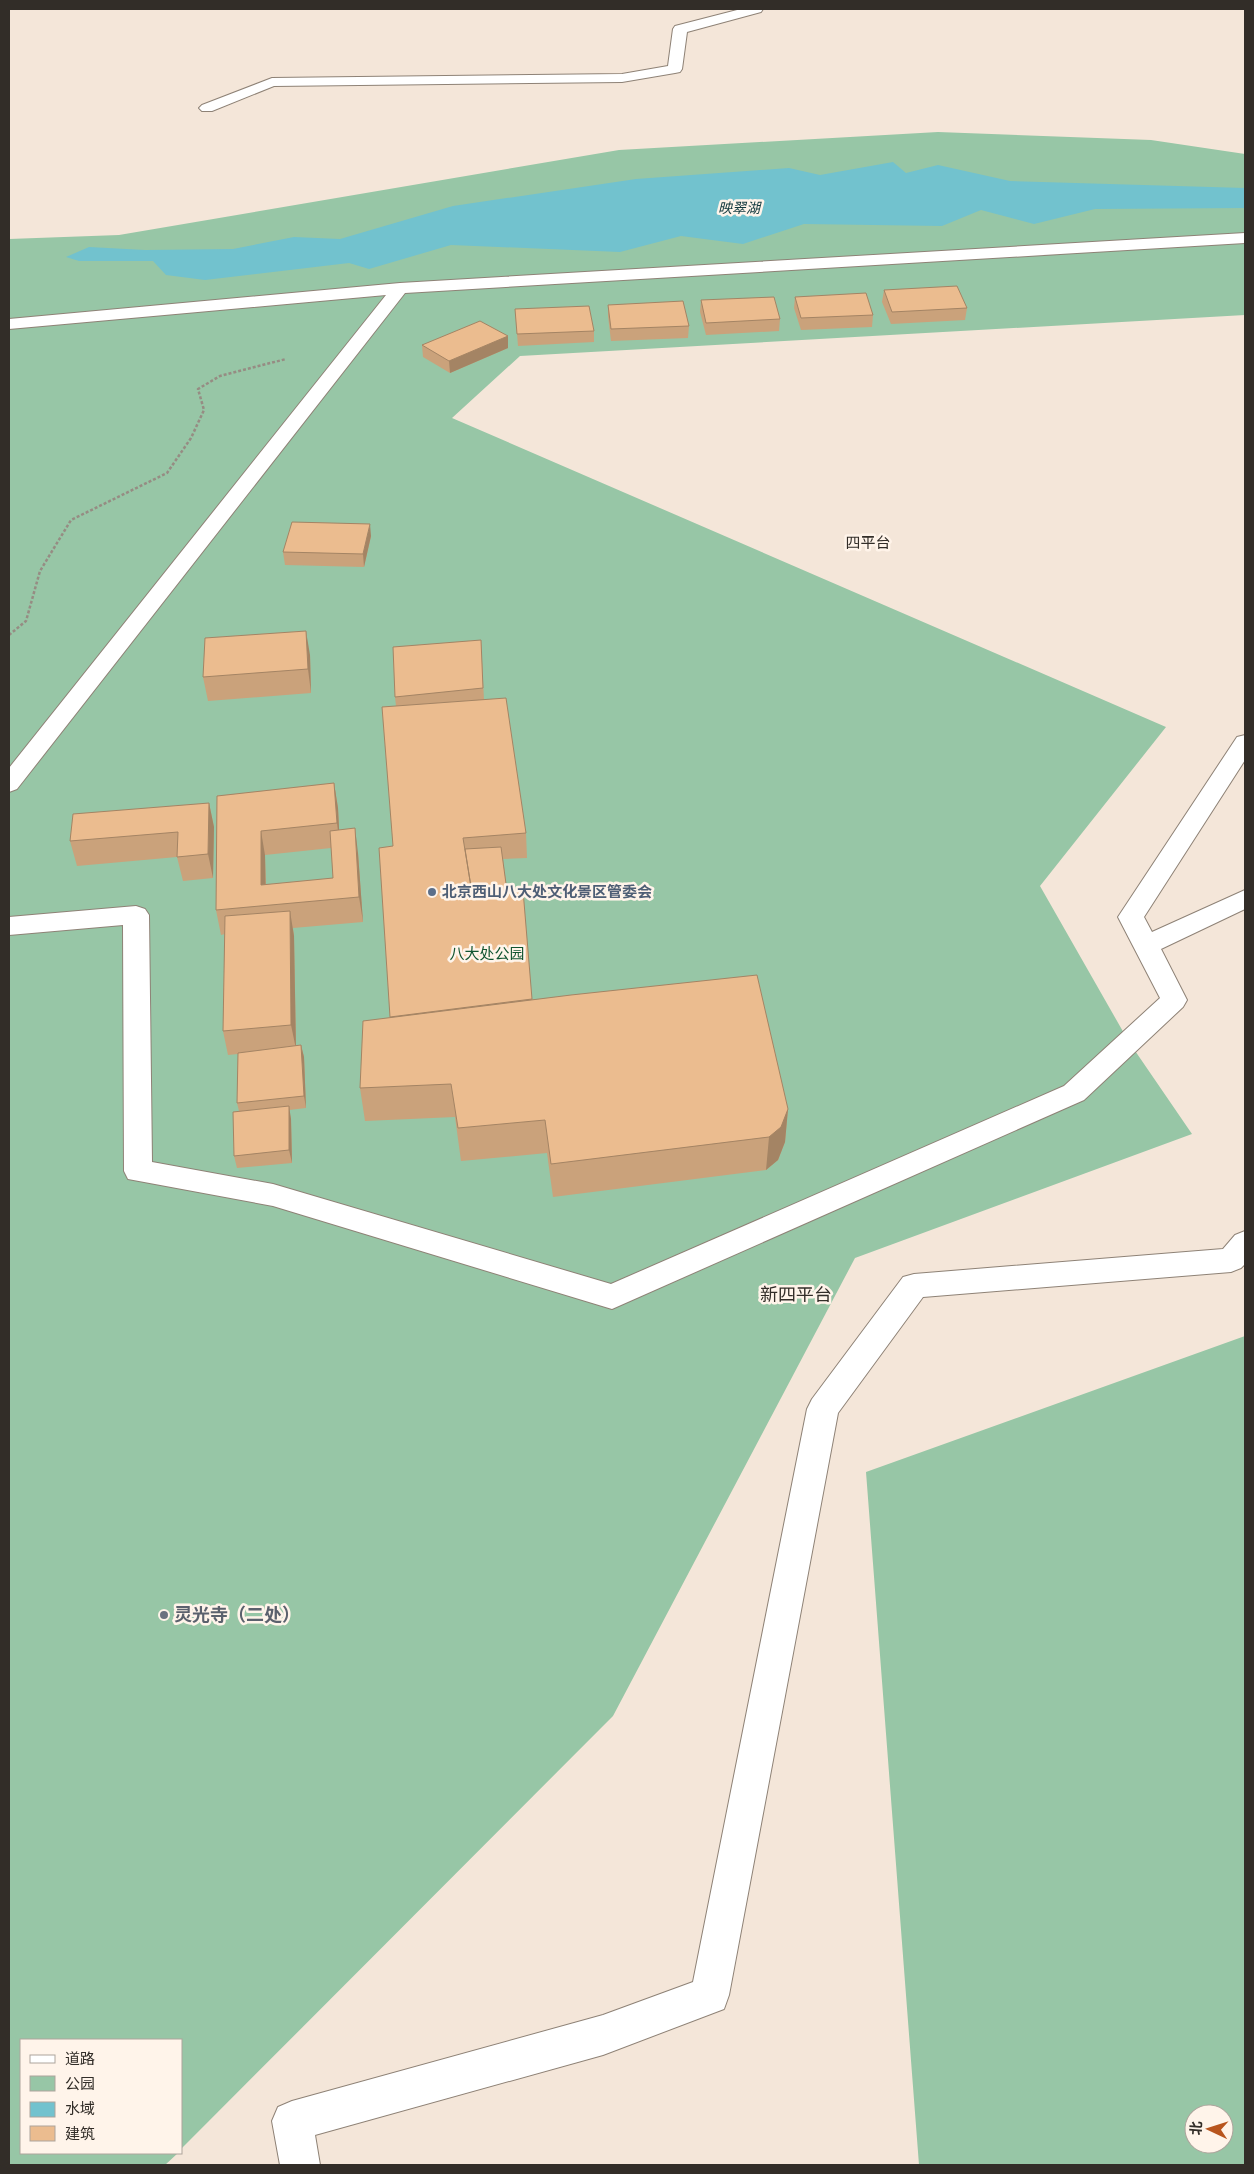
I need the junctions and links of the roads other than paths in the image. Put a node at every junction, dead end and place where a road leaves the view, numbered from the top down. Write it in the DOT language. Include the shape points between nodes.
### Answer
graph roads {
  1 [pos="756,9"];
  2 [pos="207,108"];
  3 [pos="1245,238"];
  4 [pos="400,288"];
  5 [pos="9,324"];
  6 [pos="1245,742"];
  7 [pos="9,784"];
  8 [pos="1245,899"];
  9 [pos="9,926"];
  10 [pos="1146,946"];
  11 [pos="1245,1243"];
  12 [pos="300,2165"];
  1 -- 2 [label="lane" via="680,29 674,70 622,78 272,82"];
  3 -- 4 [label="lane"];
  4 -- 5 [label="lane"];
  4 -- 7 [label="lane"];
  6 -- 10 [label="lane" via="1131,917"];
  8 -- 10 [label="lane"];
  9 -- 10 [label="lane" via="136,914 138,1171 274,1195 612,1297 1074,1093 1174,1000"];
  11 -- 12 [label="lane" via="1231,1260 914,1286 823,1409 710,1995 603,2035 292,2121"];
}
